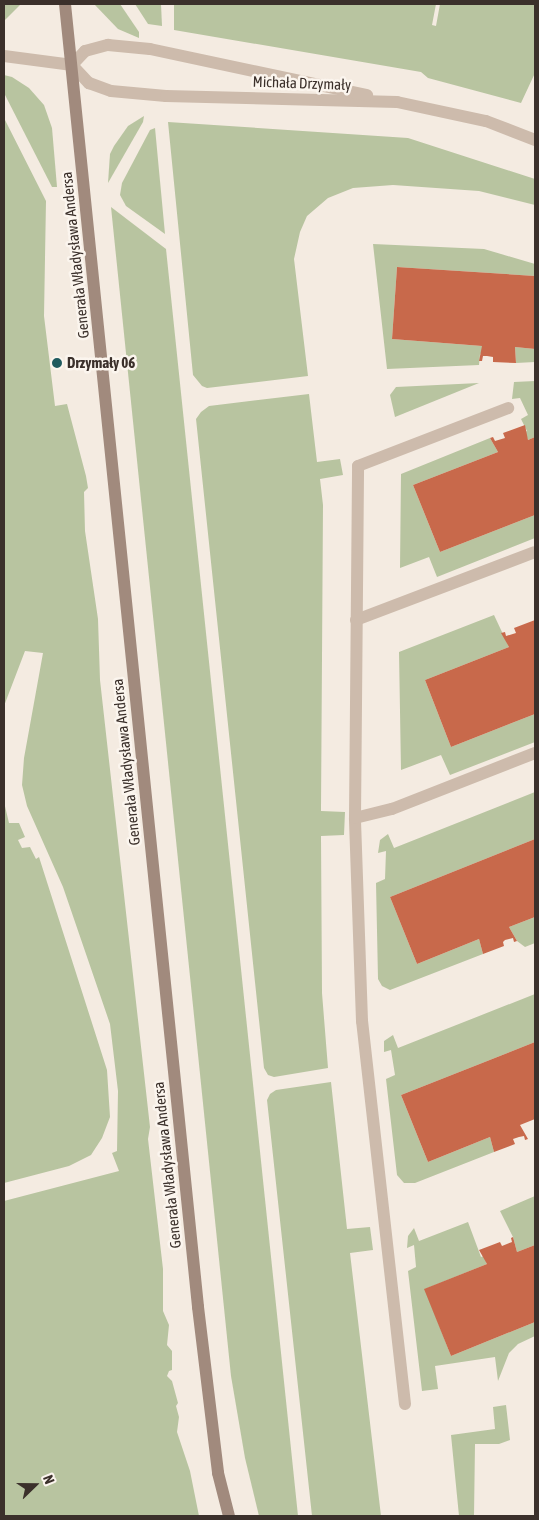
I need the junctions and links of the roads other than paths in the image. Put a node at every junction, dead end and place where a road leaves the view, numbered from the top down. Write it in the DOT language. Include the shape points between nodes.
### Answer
graph roads {
  1 [pos="65,4"];
  2 [pos="4,56"];
  3 [pos="72,65"];
  4 [pos="397,102"];
  5 [pos="535,140"];
  6 [pos="508,408"];
  7 [pos="535,552"];
  8 [pos="356,620"];
  9 [pos="535,753"];
  10 [pos="355,818"];
  11 [pos="405,1404"];
  12 [pos="229,1516"];
  1 -- 3 [label="main road, Generała Władysława Andersa"];
  2 -- 3 [label="street"];
  3 -- 4 [label="street, Michała Drzymały" via="89,83 111,91 166,96"];
  3 -- 4 [label="street" via="85,51 108,45 150,49"];
  3 -- 12 [label="main road, Generała Władysława Andersa" via="198,1307 218,1473"];
  4 -- 5 [label="street, Michała Drzymały" via="486,121"];
  6 -- 8 [label="street" via="358,466"];
  7 -- 8 [label="street"];
  8 -- 10 [label="street"];
  9 -- 10 [label="street" via="392,809"];
  10 -- 11 [label="street" via="364,1046"];
}
